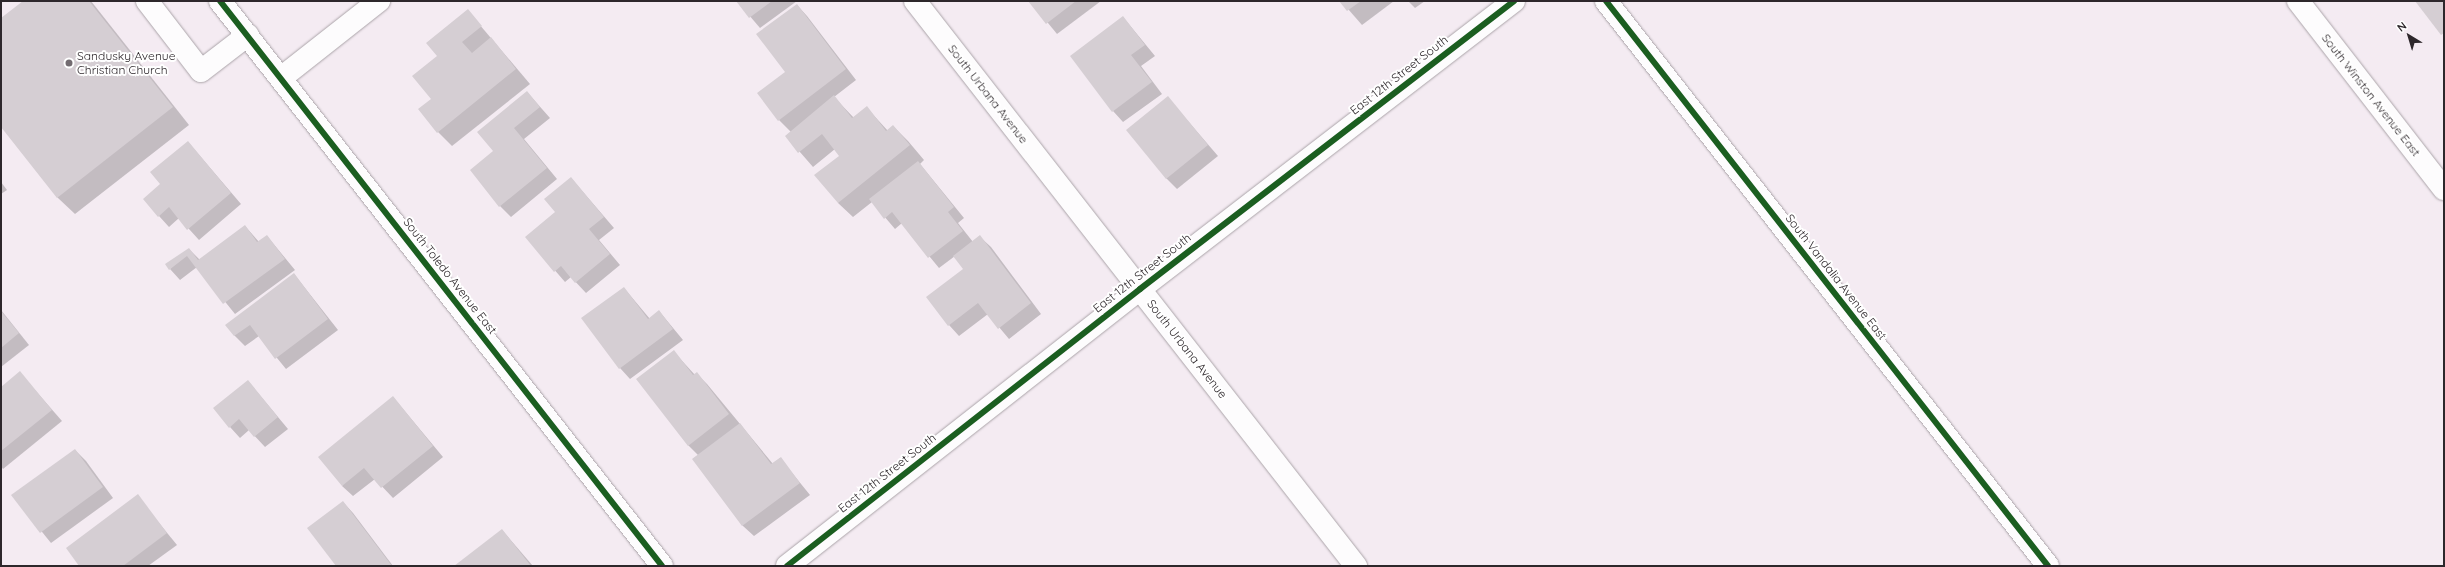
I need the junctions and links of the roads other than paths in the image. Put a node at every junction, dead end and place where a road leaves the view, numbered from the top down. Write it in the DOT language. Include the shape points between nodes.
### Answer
graph roads {
  1 [pos="147,1"];
  2 [pos="379,1"];
  3 [pos="915,1"];
  4 [pos="1514,1"];
  5 [pos="1606,1"];
  6 [pos="2298,1"];
  7 [pos="222,2"];
  8 [pos="248,35"];
  9 [pos="281,78"];
  10 [pos="2444,189"];
  11 [pos="1140,289"];
  12 [pos="662,566"];
  13 [pos="787,566"];
  14 [pos="1356,566"];
  15 [pos="2048,566"];
  1 -- 8 [label="street" via="201,71"];
  2 -- 9 [label="street"];
  3 -- 11 [label="street, South Urbana Avenue"];
  4 -- 11 [label="street, East 12th Street South"];
  5 -- 15 [label="street, South Vandalia Avenue East"];
  6 -- 10 [label="street, South Winston Avenue East"];
  7 -- 8 [label="street, South Toledo Avenue East"];
  8 -- 9 [label="street, South Toledo Avenue East"];
  9 -- 12 [label="street, South Toledo Avenue East"];
  11 -- 13 [label="street, East 12th Street South"];
  11 -- 14 [label="street, South Urbana Avenue"];
}
